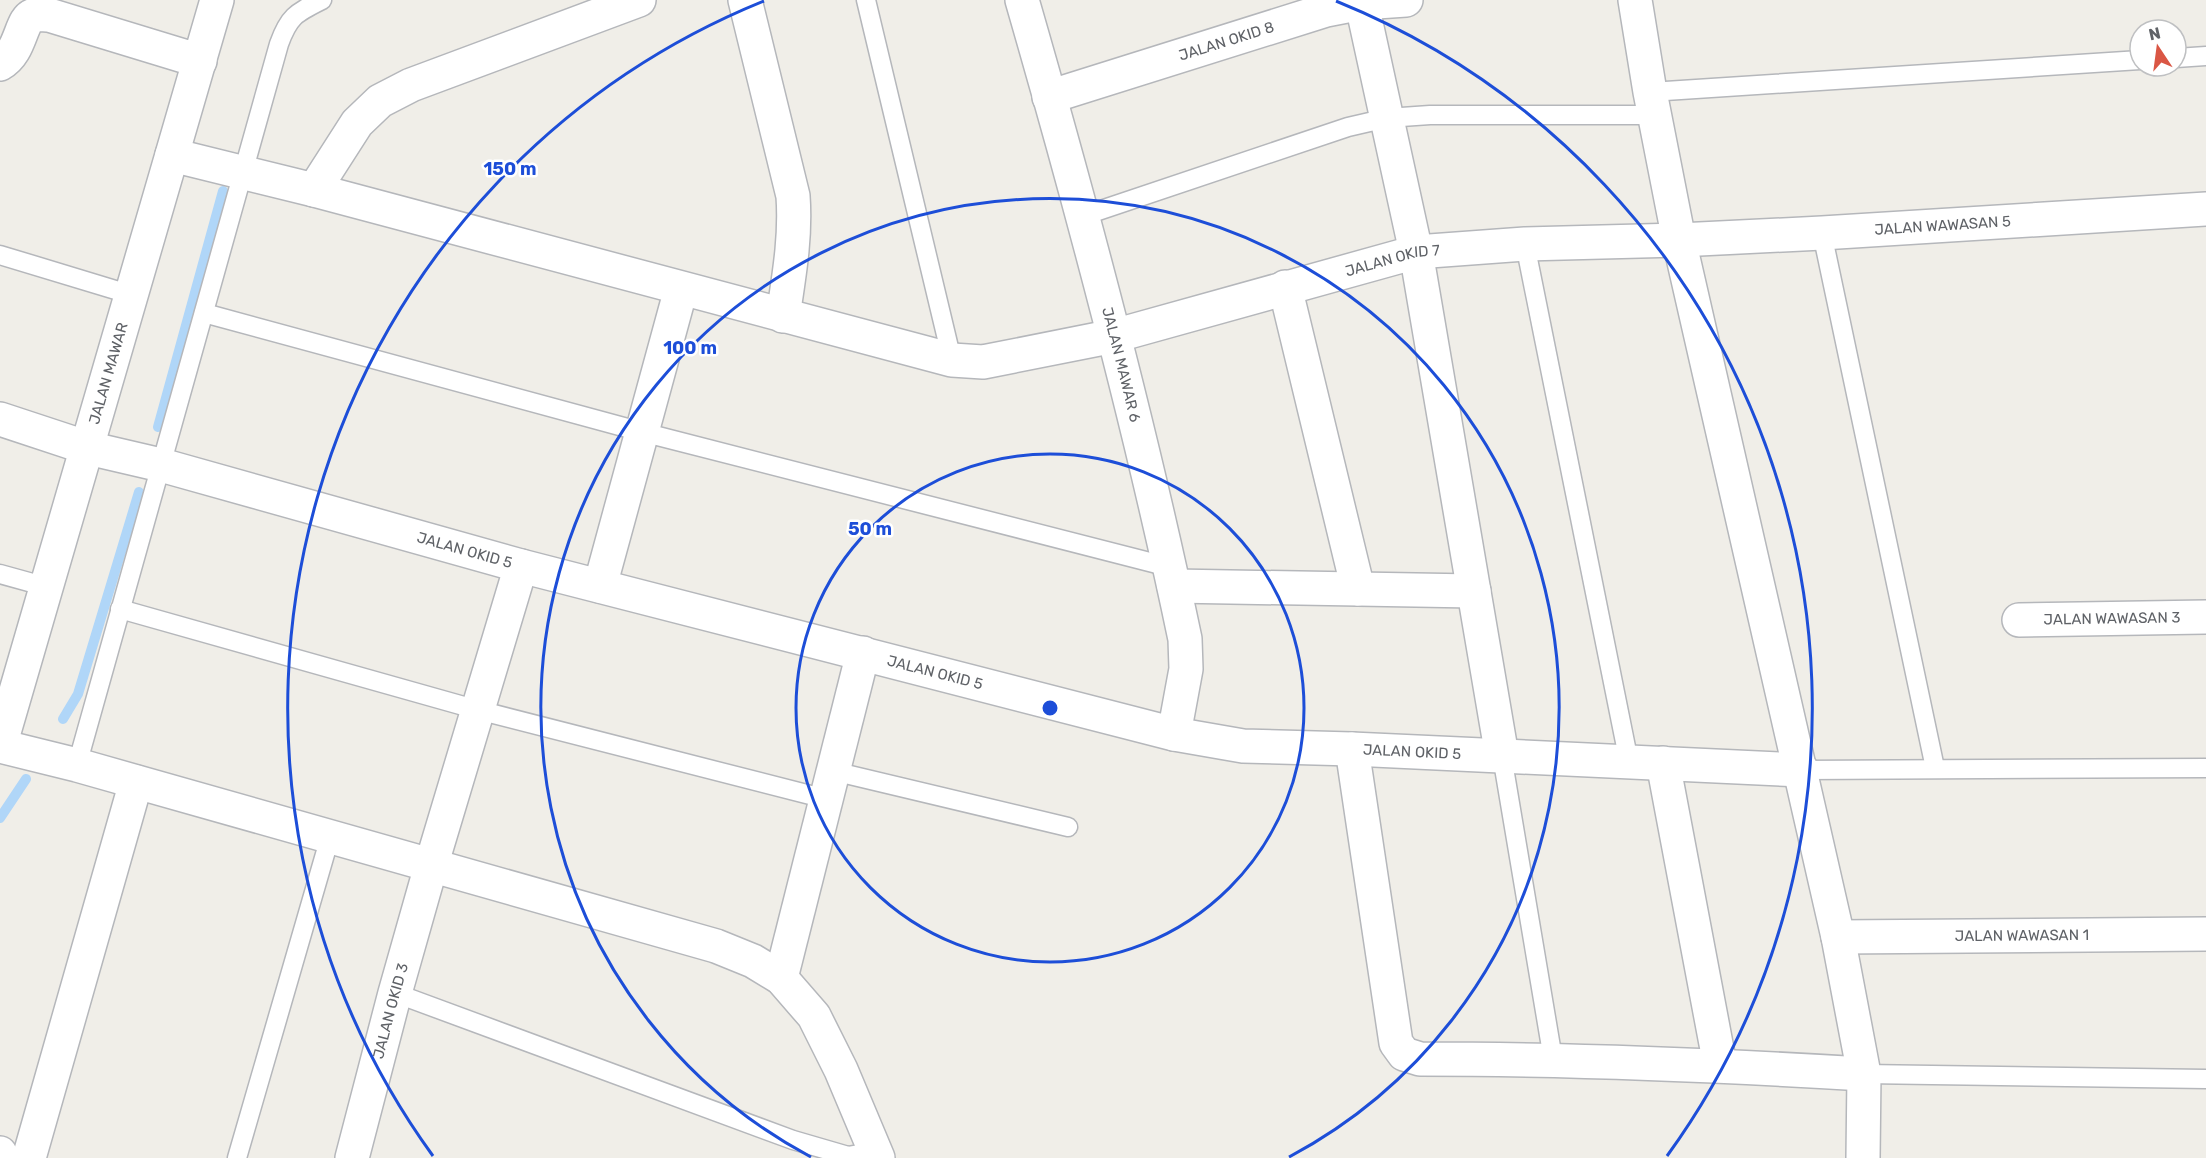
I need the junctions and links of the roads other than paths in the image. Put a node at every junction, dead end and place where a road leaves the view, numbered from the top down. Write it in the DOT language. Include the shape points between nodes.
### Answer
graph roads {
  1 [pos="217,0"];
  2 [pos="322,0"];
  3 [pos="639,0"];
  4 [pos="746,0"];
  5 [pos="866,0"];
  6 [pos="1022,0"];
  7 [pos="1406,0"];
  8 [pos="1635,0"];
  9 [pos="1362,1"];
  10 [pos="291,9"];
  11 [pos="2206,56"];
  12 [pos="2188,57"];
  13 [pos="200,61"];
  14 [pos="2128,61"];
  15 [pos="0,64"];
  16 [pos="1050,97"];
  17 [pos="1652,104"];
  18 [pos="1387,118"];
  19 [pos="172,155"];
  20 [pos="243,171"];
  21 [pos="314,190"];
  22 [pos="2206,209"];
  23 [pos="1083,216"];
  24 [pos="1822,233"];
  25 [pos="1679,240"];
  26 [pos="1525,244"];
  27 [pos="1416,252"];
  28 [pos="0,255"];
  29 [pos="1285,287"];
  30 [pos="681,289"];
  31 [pos="132,295"];
  32 [pos="204,313"];
  33 [pos="783,316"];
  34 [pos="1114,336"];
  35 [pos="952,360"];
  36 [pos="0,419"];
  37 [pos="642,432"];
  38 [pos="88,448"];
  39 [pos="161,465"];
  40 [pos="521,566"];
  41 [pos="0,574"];
  42 [pos="1171,577"];
  43 [pos="600,586"];
  44 [pos="47,587"];
  45 [pos="1358,589"];
  46 [pos="1474,591"];
  47 [pos="120,609"];
  48 [pos="2206,617"];
  49 [pos="2019,620"];
  50 [pos="862,653"];
  51 [pos="478,710"];
  52 [pos="1174,734"];
  53 [pos="0,746"];
  54 [pos="1352,749"];
  55 [pos="1502,756"];
  56 [pos="1629,762"];
  57 [pos="1663,763"];
  58 [pos="77,765"];
  59 [pos="1935,768"];
  60 [pos="2206,768"];
  61 [pos="1802,770"];
  62 [pos="136,782"];
  63 [pos="829,785"];
  64 [pos="1068,827"];
  65 [pos="330,837"];
  66 [pos="430,866"];
  67 [pos="2206,934"];
  68 [pos="1838,937"];
  69 [pos="781,978"];
  70 [pos="395,993"];
  71 [pos="1553,1059"];
  72 [pos="1720,1065"];
  73 [pos="1864,1074"];
  74 [pos="2206,1079"];
  75 [pos="0,1153"];
  76 [pos="877,1154"];
  77 [pos="829,1155"];
  78 [pos="2,1158"];
  79 [pos="29,1158"];
  80 [pos="237,1158"];
  81 [pos="352,1158"];
  82 [pos="1863,1158"];
  1 -- 13 [label="street, JALAN MAWAR"];
  2 -- 10 [label="lane"];
  3 -- 21 [label="street" via="411,85 380,101 357,123"];
  4 -- 33 [label="street" via="792,196 794,246"];
  5 -- 35 [label="lane"];
  6 -- 16 [label="street, JALAN MAWAR 6"];
  7 -- 9 [label="street, JALAN OKID 8"];
  8 -- 17 [label="street"];
  9 -- 16 [label="street, JALAN OKID 8"];
  9 -- 18 [label="street"];
  10 -- 20 [label="lane"];
  11 -- 12 [label="lane"];
  13 -- 15 [label="street" via="49,15 34,15 24,24 15,51"];
  13 -- 19 [label="street, JALAN MAWAR"];
  14 -- 17 [label="lane"];
  16 -- 23 [label="street, JALAN MAWAR 6"];
  17 -- 18 [label="lane"];
  17 -- 25 [label="street"];
  18 -- 23 [label="lane" via="1348,127"];
  18 -- 27 [label="street"];
  19 -- 20 [label="street, JALAN OKID 7"];
  19 -- 31 [label="street, JALAN MAWAR"];
  20 -- 21 [label="street, JALAN OKID 7"];
  20 -- 32 [label="lane"];
  21 -- 30 [label="street, JALAN OKID 7"];
  22 -- 24 [label="street, JALAN WAWASAN 5"];
  23 -- 34 [label="street, JALAN MAWAR 6"];
  24 -- 25 [label="street, JALAN WAWASAN 5"];
  24 -- 59 [label="lane"];
  25 -- 26 [label="street, JALAN OKID 7"];
  25 -- 61 [label="street"];
  26 -- 27 [label="street, JALAN OKID 7"];
  26 -- 56 [label="lane"];
  27 -- 29 [label="street, JALAN OKID 7"];
  27 -- 46 [label="street"];
  28 -- 31 [label="lane"];
  29 -- 34 [label="street, JALAN OKID 7"];
  29 -- 45 [label="street"];
  30 -- 33 [label="street, JALAN OKID 7"];
  30 -- 37 [label="street"];
  31 -- 38 [label="street, JALAN MAWAR"];
  32 -- 37 [label="lane"];
  32 -- 39 [label="lane"];
  33 -- 35 [label="street, JALAN OKID 7"];
  34 -- 35 [label="street, JALAN OKID 7" via="983,362"];
  34 -- 42 [label="street, JALAN MAWAR 6"];
  36 -- 38 [label="street, JALAN OKID 5"];
  37 -- 42 [label="lane"];
  37 -- 43 [label="street"];
  38 -- 39 [label="street, JALAN OKID 5"];
  38 -- 44 [label="street, JALAN MAWAR"];
  39 -- 40 [label="street, JALAN OKID 5"];
  39 -- 47 [label="lane"];
  40 -- 43 [label="street, JALAN OKID 5"];
  40 -- 51 [label="street, JALAN OKID 3"];
  41 -- 44 [label="lane"];
  42 -- 45 [label="street"];
  42 -- 52 [label="street, JALAN MAWAR 6" via="1185,639 1186,669"];
  43 -- 50 [label="street, JALAN OKID 5"];
  44 -- 53 [label="street, JALAN MAWAR"];
  45 -- 46 [label="street"];
  46 -- 55 [label="street"];
  47 -- 51 [label="lane"];
  47 -- 58 [label="lane"];
  48 -- 49 [label="street, JALAN WAWASAN 3"];
  50 -- 52 [label="street, JALAN OKID 5"];
  50 -- 63 [label="street"];
  51 -- 63 [label="lane"];
  51 -- 66 [label="street, JALAN OKID 3"];
  52 -- 54 [label="street, JALAN OKID 5" via="1243,746"];
  53 -- 58 [label="street"];
  54 -- 55 [label="street, JALAN OKID 5"];
  54 -- 71 [label="street" via="1396,1043 1404,1054 1420,1059"];
  55 -- 56 [label="street, JALAN OKID 5"];
  55 -- 71 [label="lane"];
  56 -- 57 [label="street, JALAN OKID 5"];
  57 -- 61 [label="street, JALAN OKID 5"];
  57 -- 72 [label="street"];
  58 -- 62 [label="street"];
  59 -- 60 [label="lane"];
  59 -- 61 [label="lane"];
  61 -- 68 [label="street"];
  62 -- 65 [label="street"];
  62 -- 79 [label="street"];
  63 -- 64 [label="lane"];
  63 -- 69 [label="street"];
  65 -- 66 [label="street"];
  65 -- 80 [label="lane"];
  66 -- 69 [label="street" via="716,946"];
  66 -- 70 [label="street, JALAN OKID 3"];
  67 -- 68 [label="street, JALAN WAWASAN 1"];
  68 -- 73 [label="street"];
  69 -- 76 [label="street" via="814,1016"];
  70 -- 77 [label="lane"];
  70 -- 81 [label="street, JALAN OKID 3"];
  71 -- 72 [label="street"];
  72 -- 73 [label="street"];
  73 -- 74 [label="lane"];
  73 -- 82 [label="street"];
  75 -- 78 [label="street"];
  76 -- 77 [label="lane"];
}
